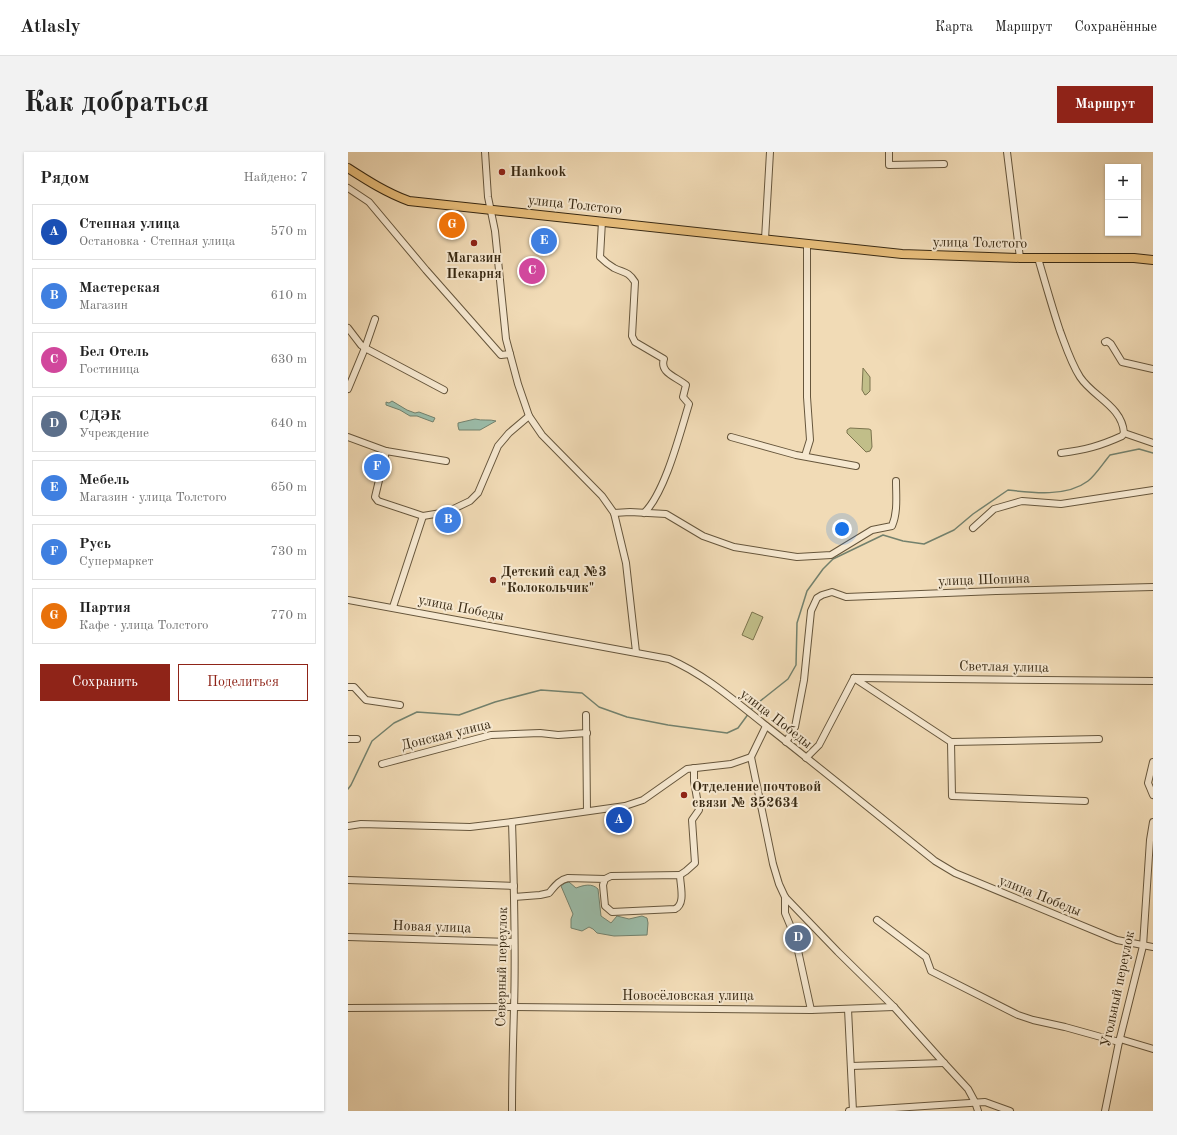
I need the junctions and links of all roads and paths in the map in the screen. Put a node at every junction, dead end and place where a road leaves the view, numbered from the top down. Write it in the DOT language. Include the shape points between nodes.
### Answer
graph roads {
  1 [pos="485,152"];
  2 [pos="770,152"];
  3 [pos="889,152"];
  4 [pos="1007,152"];
  5 [pos="944,164"];
  6 [pos="348,168"];
  7 [pos="348,188"];
  8 [pos="490,210"];
  9 [pos="602,221"];
  10 [pos="765,239"];
  11 [pos="807,244"];
  12 [pos="1020,258"];
  13 [pos="1038,258"];
  14 [pos="1153,260"];
  15 [pos="375,319"];
  16 [pos="348,328"];
  17 [pos="1105,342"];
  18 [pos="365,348"];
  19 [pos="510,354"];
  20 [pos="1153,369"];
  21 [pos="348,389"];
  22 [pos="444,390"];
  23 [pos="529,416"];
  24 [pos="1124,433"];
  25 [pos="731,437"];
  26 [pos="348,438"];
  27 [pos="1153,443"];
  28 [pos="386,451"];
  29 [pos="1061,453"];
  30 [pos="805,456"];
  31 [pos="446,461"];
  32 [pos="856,466"];
  33 [pos="896,481"];
  34 [pos="1153,490"];
  35 [pos="614,513"];
  36 [pos="644,513"];
  37 [pos="423,516"];
  38 [pos="973,528"];
  39 [pos="1153,587"];
  40 [pos="348,600"];
  41 [pos="393,607"];
  42 [pos="636,652"];
  43 [pos="854,678"];
  44 [pos="1153,681"];
  45 [pos="348,687"];
  46 [pos="400,706"];
  47 [pos="586,715"];
  48 [pos="766,726"];
  49 [pos="587,733"];
  50 [pos="348,739"];
  51 [pos="357,739"];
  52 [pos="1099,739"];
  53 [pos="786,742"];
  54 [pos="951,742"];
  55 [pos="750,757"];
  56 [pos="806,758"];
  57 [pos="1153,762"];
  58 [pos="382,764"];
  59 [pos="694,768"];
  60 [pos="1153,796"];
  61 [pos="1086,801"];
  62 [pos="587,811"];
  63 [pos="512,822"];
  64 [pos="1153,822"];
  65 [pos="348,826"];
  66 [pos="680,875"];
  67 [pos="605,879"];
  68 [pos="348,880"];
  69 [pos="514,886"];
  70 [pos="1150,894"];
  71 [pos="514,897"];
  72 [pos="785,897"];
  73 [pos="877,920"];
  74 [pos="348,937"];
  75 [pos="514,942"];
  76 [pos="1143,946"];
  77 [pos="1153,947"];
  78 [pos="514,1007"];
  79 [pos="894,1007"];
  80 [pos="348,1008"];
  81 [pos="848,1009"];
  82 [pos="810,1010"];
  83 [pos="1120,1041"];
  84 [pos="1153,1048"];
  85 [pos="944,1063"];
  86 [pos="851,1066"];
  87 [pos="975,1102"];
  88 [pos="512,1111"];
  89 [pos="849,1111"];
  90 [pos="853,1111"];
  91 [pos="978,1111"];
  92 [pos="1010,1111"];
  93 [pos="1105,1111"];
  1 -- 8 [label="street"];
  2 -- 10 [label="street"];
  3 -- 5 [label="street" via="889,165"];
  4 -- 12 [label="street"];
  6 -- 8 [label="main road, улица Толстого" via="378,188 409,201"];
  7 -- 19 [label="street" via="369,202 501,354"];
  8 -- 9 [label="main road, улица Толстого"];
  8 -- 19 [label="street" via="495,231"];
  9 -- 10 [label="main road, улица Толстого"];
  9 -- 36 [label="street" via="600,257 612,267 631,275 635,282 632,336 635,342 664,359 665,371 686,385 683,397 689,404 659,494"];
  10 -- 11 [label="main road, улица Толстого"];
  11 -- 12 [label="main road, улица Толстого" via="902,254"];
  11 -- 30 [label="street" via="806,348 810,440"];
  12 -- 13 [label="main road, улица Толстого"];
  13 -- 14 [label="main road, улица Толстого"];
  13 -- 24 [label="street" via="1070,359 1081,378 1119,415"];
  15 -- 18 [label="street"];
  16 -- 18 [label="street"];
  17 -- 20 [label="street" via="1111,344 1122,362"];
  18 -- 21 [label="street"];
  18 -- 22 [label="street"];
  19 -- 23 [label="street"];
  23 -- 35 [label="street" via="542,435 602,496"];
  23 -- 37 [label="street" via="498,446 478,493 470,501 447,512"];
  24 -- 27 [label="street"];
  24 -- 29 [label="street" via="1102,445"];
  25 -- 30 [label="street"];
  26 -- 28 [label="street"];
  28 -- 31 [label="street"];
  28 -- 37 [label="street" via="375,497 378,501"];
  30 -- 32 [label="street"];
  33 -- 36 [label="street" via="896,512 892,526 872,530 831,555 797,557 734,547 703,536 666,514"];
  34 -- 38 [label="street" via="1061,504 1022,501 994,509"];
  35 -- 36 [label="street"];
  35 -- 42 [label="street" via="626,563"];
  37 -- 41 [label="street"];
  39 -- 53 [label="street, улица Шопина" via="846,597 832,592 817,598 811,611 804,680 795,727"];
  40 -- 41 [label="street, улица Победы"];
  41 -- 42 [label="street, улица Победы"];
  42 -- 48 [label="street, улица Победы" via="669,659 688,667"];
  43 -- 44 [label="street, Светлая улица"];
  43 -- 54 [label="street"];
  43 -- 56 [label="street" via="819,744"];
  45 -- 46 [label="street" via="354,687 366,700"];
  47 -- 49 [label="street"];
  48 -- 53 [label="street, улица Победы"];
  48 -- 55 [label="street"];
  49 -- 58 [label="street, Донская улица" via="491,735"];
  49 -- 62 [label="street"];
  50 -- 51 [label="street"];
  52 -- 54 [label="street"];
  53 -- 56 [label="street, улица Победы"];
  54 -- 61 [label="street" via="952,796"];
  55 -- 59 [label="street" via="732,764"];
  55 -- 72 [label="street" via="772,864"];
  56 -- 76 [label="street, улица Победы" via="935,861 955,873 1117,940"];
  57 -- 60 [label="street" via="1148,783"];
  59 -- 62 [label="street" via="687,769 643,800 625,806"];
  59 -- 66 [label="street" via="699,810 692,820 695,863"];
  62 -- 63 [label="street"];
  63 -- 65 [label="street" via="470,827 361,824"];
  63 -- 69 [label="street, Северный переулок"];
  64 -- 70 [label="street, Угольный переулок" via="1150,840"];
  66 -- 67 [label="street" via="611,876"];
  66 -- 67 [label="street" via="682,903 675,909 612,912 605,906"];
  67 -- 71 [label="street" via="562,879 550,894"];
  68 -- 69 [label="street"];
  69 -- 71 [label="street, Северный переулок"];
  70 -- 76 [label="street, Угольный переулок"];
  71 -- 75 [label="street, Северный переулок"];
  72 -- 79 [label="street"];
  72 -- 82 [label="street" via="785,913 795,937"];
  73 -- 83 [label="street" via="926,956 931,971 1018,1015"];
  74 -- 75 [label="street, Новая улица"];
  75 -- 78 [label="street, Северный переулок"];
  76 -- 77 [label="street, улица Победы"];
  76 -- 83 [label="street, Угольный переулок"];
  78 -- 80 [label="street, Новосёловская улица"];
  78 -- 82 [label="street, Новосёловская улица"];
  78 -- 88 [label="street, Северный переулок"];
  79 -- 81 [label="street, Новосёловская улица"];
  79 -- 85 [label="street"];
  81 -- 82 [label="street, Новосёловская улица"];
  81 -- 86 [label="street"];
  83 -- 84 [label="street"];
  83 -- 93 [label="street, Угольный переулок"];
  85 -- 86 [label="street"];
  85 -- 87 [label="street" via="968,1089"];
  86 -- 90 [label="street"];
  87 -- 90 [label="street"];
  87 -- 91 [label="street"];
  87 -- 92 [label="street" via="985,1102"];
  89 -- 90 [label="street"];
}
